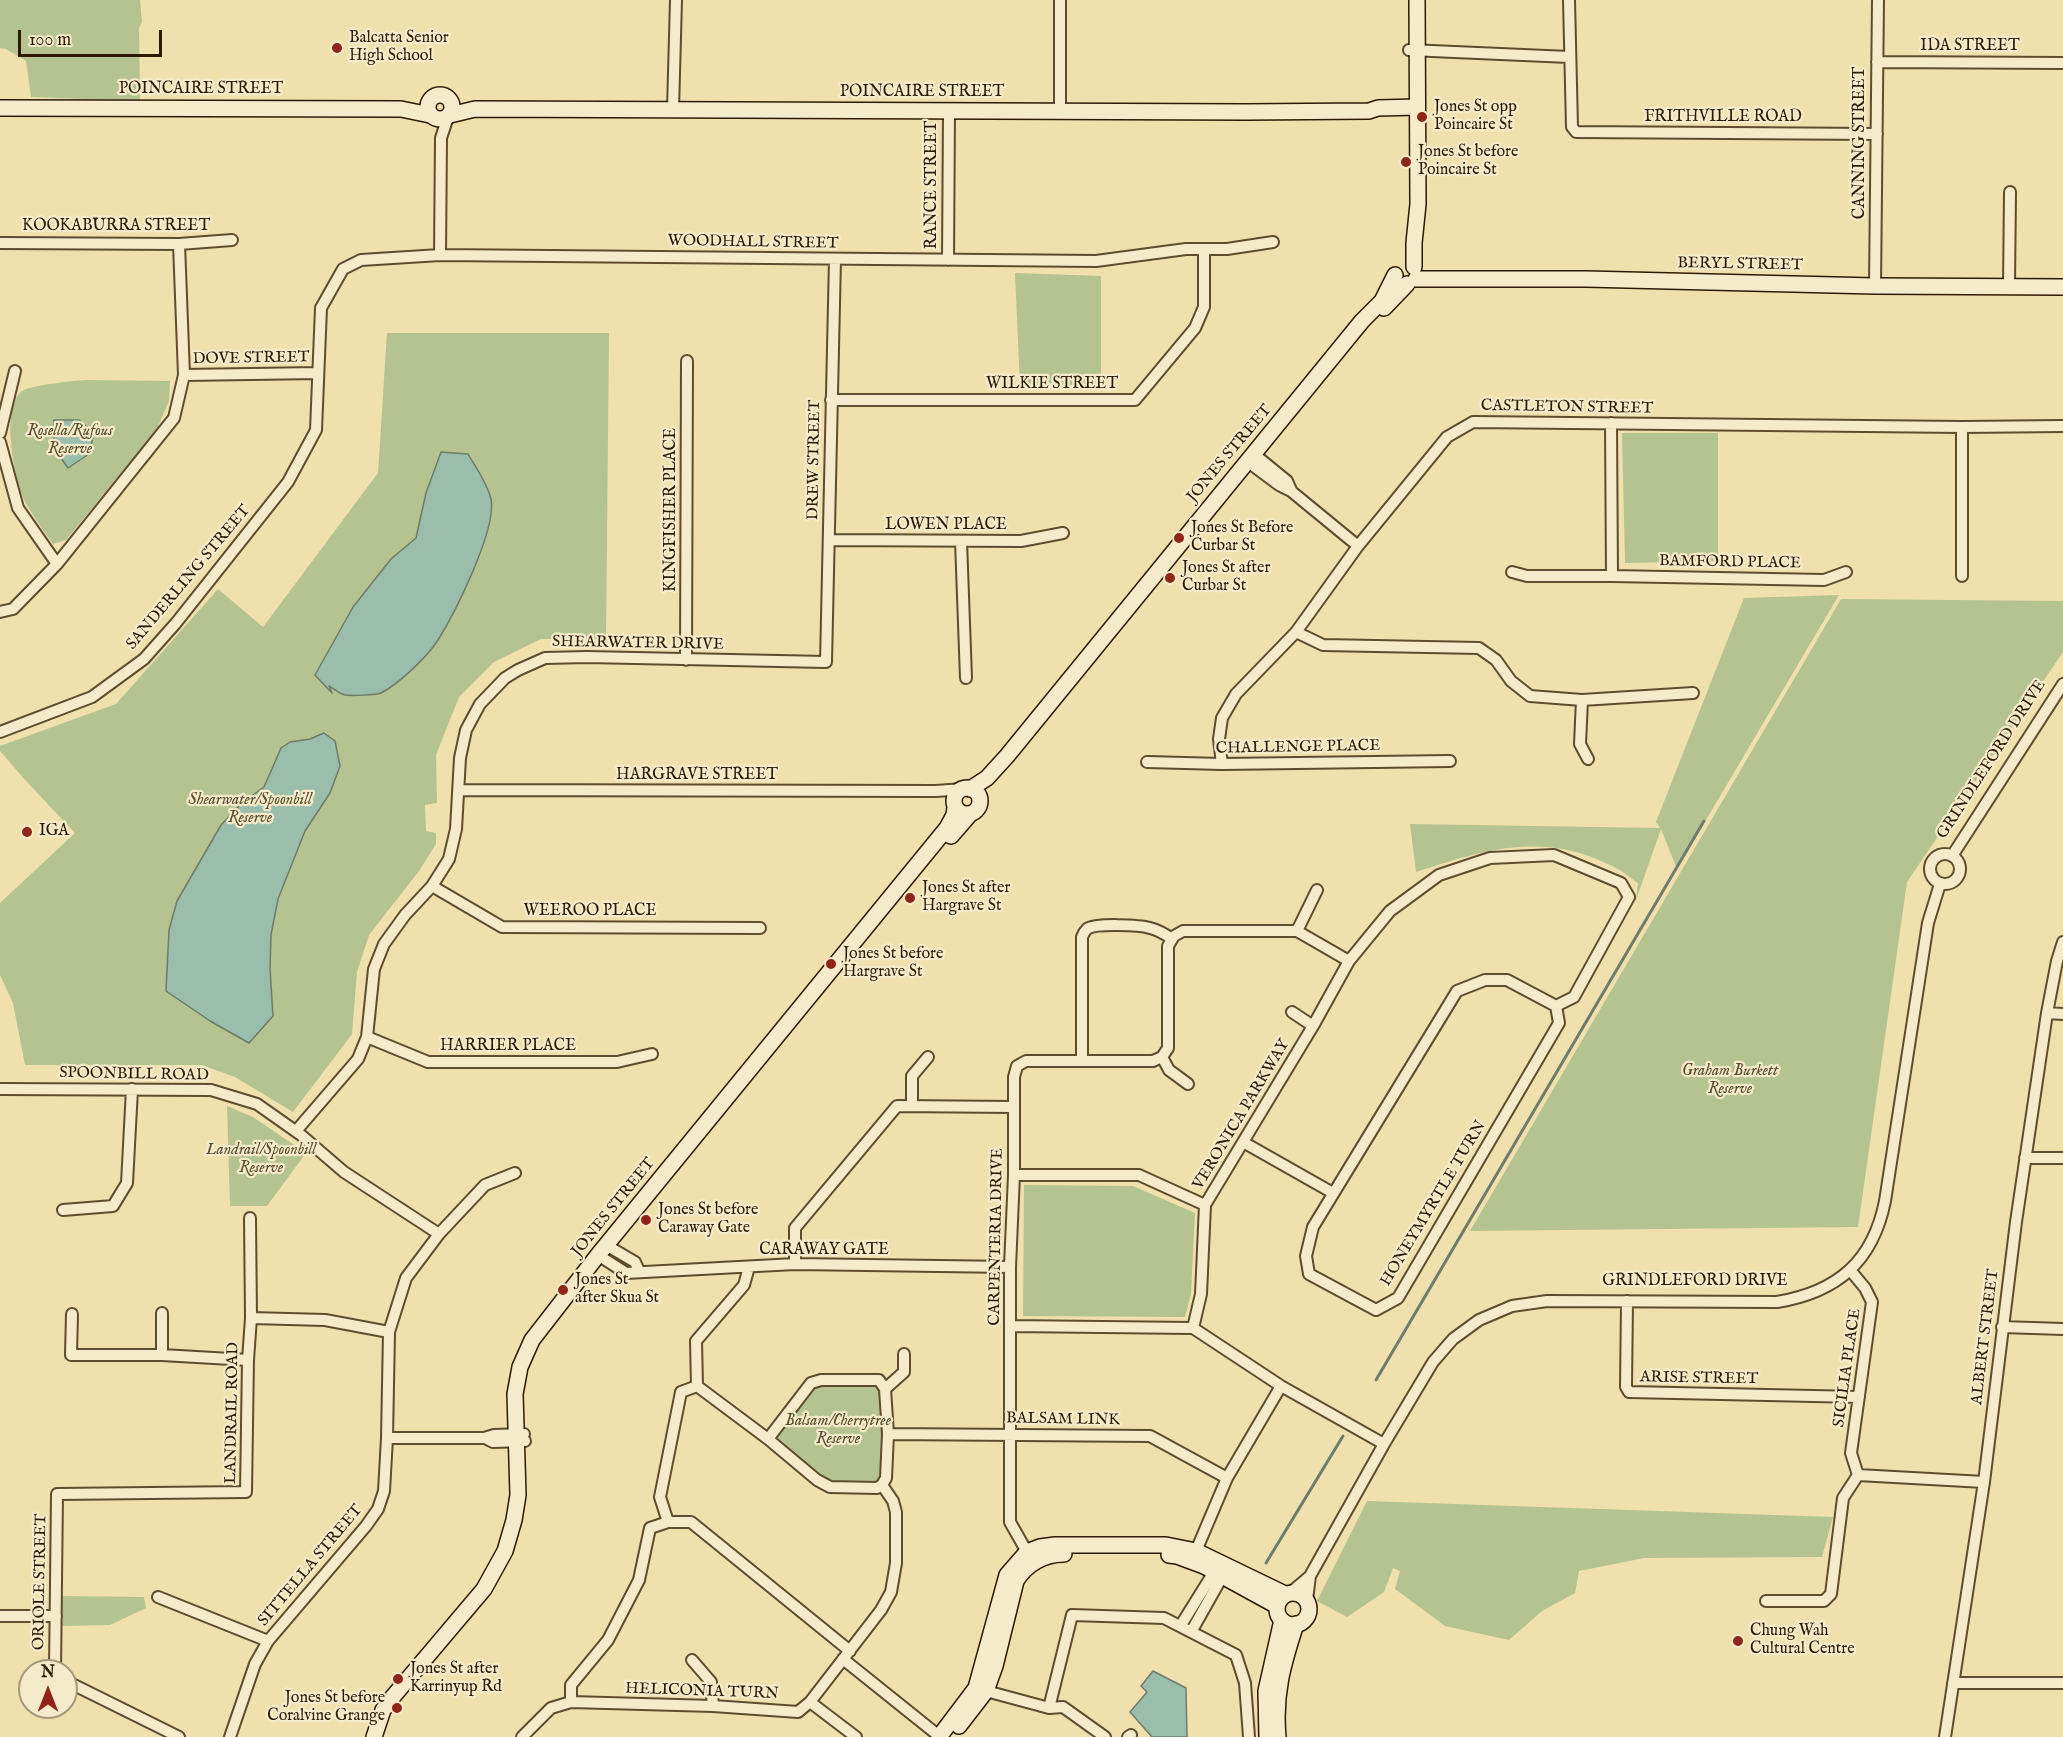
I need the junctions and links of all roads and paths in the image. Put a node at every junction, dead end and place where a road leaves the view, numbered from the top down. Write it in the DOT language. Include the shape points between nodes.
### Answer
graph roads {
  1 [pos="676,0"];
  2 [pos="1060,0"];
  3 [pos="1409,0"];
  4 [pos="1417,0"];
  5 [pos="1569,0"];
  6 [pos="1878,0"];
  7 [pos="1413,54"];
  8 [pos="1569,57"];
  9 [pos="1877,62"];
  10 [pos="2063,63"];
  11 [pos="0,108"];
  12 [pos="401,109"];
  13 [pos="673,110"];
  14 [pos="949,111"];
  15 [pos="1413,111"];
  16 [pos="1060,112"];
  17 [pos="443,113"];
  18 [pos="1877,134"];
  19 [pos="2010,192"];
  20 [pos="232,240"];
  21 [pos="1272,242"];
  22 [pos="0,243"];
  23 [pos="179,244"];
  24 [pos="1204,249"];
  25 [pos="440,255"];
  26 [pos="835,259"];
  27 [pos="948,260"];
  28 [pos="1407,274"];
  29 [pos="1875,286"];
  30 [pos="2009,286"];
  31 [pos="2063,287"];
  32 [pos="687,361"];
  33 [pos="15,371"];
  34 [pos="318,373"];
  35 [pos="184,375"];
  36 [pos="831,400"];
  37 [pos="1611,423"];
  38 [pos="2063,426"];
  39 [pos="1962,427"];
  40 [pos="0,433"];
  41 [pos="0,442"];
  42 [pos="1254,460"];
  43 [pos="1063,533"];
  44 [pos="829,540"];
  45 [pos="961,541"];
  46 [pos="1358,546"];
  47 [pos="57,564"];
  48 [pos="1512,572"];
  49 [pos="1846,572"];
  50 [pos="1612,576"];
  51 [pos="1962,576"];
  52 [pos="0,612"];
  53 [pos="1296,632"];
  54 [pos="686,660"];
  55 [pos="826,662"];
  56 [pos="966,678"];
  57 [pos="2063,684"];
  58 [pos="1693,693"];
  59 [pos="1581,700"];
  60 [pos="0,732"];
  61 [pos="1588,759"];
  62 [pos="1450,761"];
  63 [pos="1147,762"];
  64 [pos="1222,764"];
  65 [pos="459,790"];
  66 [pos="936,791"];
  67 [pos="971,791"];
  68 [pos="955,805"];
  69 [pos="970,814"];
  70 [pos="1952,856"];
  71 [pos="1940,884"];
  72 [pos="432,886"];
  73 [pos="1317,890"];
  74 [pos="760,928"];
  75 [pos="1297,931"];
  76 [pos="1172,939"];
  77 [pos="2063,942"];
  78 [pos="1349,961"];
  79 [pos="1556,1006"];
  80 [pos="1292,1012"];
  81 [pos="2047,1013"];
  82 [pos="2063,1014"];
  83 [pos="1313,1026"];
  84 [pos="368,1037"];
  85 [pos="652,1054"];
  86 [pos="928,1057"];
  87 [pos="1162,1057"];
  88 [pos="1082,1060"];
  89 [pos="1188,1084"];
  90 [pos="0,1089"];
  91 [pos="132,1089"];
  92 [pos="912,1106"];
  93 [pos="1014,1107"];
  94 [pos="296,1131"];
  95 [pos="1243,1142"];
  96 [pos="2025,1158"];
  97 [pos="2063,1158"];
  98 [pos="515,1173"];
  99 [pos="1014,1175"];
  100 [pos="1332,1193"];
  101 [pos="1205,1205"];
  102 [pos="63,1210"];
  103 [pos="250,1218"];
  104 [pos="439,1234"];
  105 [pos="605,1252"];
  106 [pos="795,1264"];
  107 [pos="748,1267"];
  108 [pos="1010,1267"];
  109 [pos="1850,1270"];
  110 [pos="1627,1301"];
  111 [pos="162,1313"];
  112 [pos="72,1314"];
  113 [pos="251,1318"];
  114 [pos="1010,1326"];
  115 [pos="2002,1327"];
  116 [pos="1193,1328"];
  117 [pos="2063,1329"];
  118 [pos="388,1332"];
  119 [pos="904,1354"];
  120 [pos="162,1355"];
  121 [pos="248,1360"];
  122 [pos="697,1386"];
  123 [pos="1281,1386"];
  124 [pos="885,1389"];
  125 [pos="1860,1397"];
  126 [pos="888,1434"];
  127 [pos="1011,1434"];
  128 [pos="387,1438"];
  129 [pos="520,1438"];
  130 [pos="768,1439"];
  131 [pos="1384,1444"];
  132 [pos="1858,1475"];
  133 [pos="1227,1478"];
  134 [pos="1984,1482"];
  135 [pos="882,1485"];
  136 [pos="57,1494"];
  137 [pos="668,1522"];
  138 [pos="1196,1551"];
  139 [pos="1027,1552"];
  140 [pos="1218,1575"];
  141 [pos="1310,1576"];
  142 [pos="158,1597"];
  143 [pos="1307,1600"];
  144 [pos="1766,1601"];
  145 [pos="1286,1608"];
  146 [pos="0,1616"];
  147 [pos="56,1616"];
  148 [pos="1181,1625"];
  149 [pos="1191,1632"];
  150 [pos="268,1641"];
  151 [pos="846,1655"];
  152 [pos="55,1659"];
  153 [pos="692,1660"];
  154 [pos="1953,1683"];
  155 [pos="2063,1683"];
  156 [pos="78,1687"];
  157 [pos="986,1691"];
  158 [pos="571,1702"];
  159 [pos="810,1702"];
  160 [pos="713,1706"];
  161 [pos="1049,1708"];
  162 [pos="179,1737"];
  163 [pos="230,1737"];
  164 [pos="374,1737"];
  165 [pos="381,1737"];
  166 [pos="522,1737"];
  167 [pos="856,1737"];
  168 [pos="939,1737"];
  169 [pos="950,1737"];
  170 [pos="1105,1737"];
  171 [pos="1249,1737"];
  172 [pos="1267,1737"];
  173 [pos="1278,1737"];
  174 [pos="1945,1737"];
  1 -- 13 [label="street"];
  2 -- 16 [label="street"];
  3 -- 7 [label="street"];
  4 -- 7 [label="street"];
  5 -- 8 [label="street"];
  6 -- 9 [label="street, CANNING STREET"];
  7 -- 8 [label="street"];
  7 -- 15 [label="street"];
  8 -- 18 [label="street, FRITHVILLE ROAD" via="1572,127 1576,132"];
  9 -- 10 [label="street, IDA STREET"];
  9 -- 18 [label="street, CANNING STREET"];
  11 -- 12 [label="street, POINCAIRE STREET"];
  12 -- 17 [label="street, POINCAIRE STREET"];
  12 -- 17 [label="street, POINCAIRE STREET" via="433,98 428,106"];
  13 -- 14 [label="street, POINCAIRE STREET"];
  13 -- 17 [label="street, POINCAIRE STREET" via="475,109"];
  14 -- 16 [label="street, POINCAIRE STREET"];
  14 -- 27 [label="street, RANCE STREET"];
  15 -- 16 [label="street, POINCAIRE STREET"];
  15 -- 28 [label="street" via="1418,204"];
  17 -- 25 [label="street"];
  18 -- 29 [label="street, CANNING STREET"];
  19 -- 30 [label="street"];
  20 -- 23 [label="street, KOOKABURRA STREET"];
  21 -- 24 [label="street, WOODHALL STREET"];
  22 -- 23 [label="street, KOOKABURRA STREET"];
  23 -- 35 [label="street"];
  24 -- 27 [label="street, WOODHALL STREET" via="1096,261"];
  24 -- 36 [label="street, WILKIE STREET" via="1204,308 1195,328 1135,400"];
  25 -- 26 [label="street, WOODHALL STREET"];
  25 -- 34 [label="street, WOODHALL STREET" via="360,260 343,269 321,308"];
  26 -- 27 [label="street, WOODHALL STREET"];
  26 -- 36 [label="street, DREW STREET"];
  28 -- 29 [label="street, BERYL STREET"];
  28 -- 42 [label="street, JONES STREET"];
  29 -- 30 [label="street, BERYL STREET"];
  30 -- 31 [label="street, BERYL STREET"];
  32 -- 54 [label="street, KINGFISHER PLACE"];
  33 -- 40 [label="street"];
  34 -- 35 [label="street, DOVE STREET"];
  34 -- 60 [label="street, SANDERLING STREET" via="316,430 288,482 176,623 144,659 92,697"];
  35 -- 47 [label="street" via="174,418"];
  36 -- 44 [label="street, DREW STREET"];
  37 -- 39 [label="street, CASTLETON STREET"];
  37 -- 46 [label="street, CASTLETON STREET" via="1473,422 1447,437"];
  37 -- 50 [label="street"];
  38 -- 39 [label="street, CASTLETON STREET"];
  39 -- 51 [label="street"];
  41 -- 47 [label="street" via="18,508"];
  42 -- 46 [label="street" via="1287,481 1291,491"];
  42 -- 67 [label="street, JONES STREET" via="996,769"];
  43 -- 45 [label="street, LOWEN PLACE" via="1022,541"];
  44 -- 45 [label="street, LOWEN PLACE"];
  44 -- 55 [label="street, DREW STREET"];
  45 -- 56 [label="street"];
  46 -- 53 [label="street, CASTLETON STREET"];
  47 -- 52 [label="street" via="13,609"];
  48 -- 50 [label="street, BAMFORD PLACE" via="1527,576"];
  49 -- 50 [label="street, BAMFORD PLACE" via="1824,580"];
  53 -- 59 [label="street" via="1323,645 1479,648 1530,696"];
  53 -- 64 [label="street, CASTLETON STREET" via="1236,694 1222,718"];
  54 -- 55 [label="street, SHEARWATER DRIVE"];
  54 -- 65 [label="street, SHEARWATER DRIVE" via="545,658 518,670 480,704 466,730"];
  57 -- 70 [label="street, GRINDLEFORD DRIVE"];
  58 -- 59 [label="street"];
  59 -- 61 [label="street" via="1580,744"];
  62 -- 64 [label="street, CHALLENGE PLACE"];
  63 -- 64 [label="street, CHALLENGE PLACE"];
  65 -- 66 [label="street, HARGRAVE STREET"];
  65 -- 72 [label="street, SHEARWATER DRIVE" via="454,845"];
  66 -- 67 [label="street, HARGRAVE STREET"];
  66 -- 68 [label="street"];
  67 -- 68 [label="street, JONES STREET" via="955,796"];
  67 -- 69 [label="street, JONES STREET" via="978,809"];
  68 -- 69 [label="street" via="962,813"];
  68 -- 105 [label="street, JONES STREET" via="947,828"];
  69 -- 105 [label="street, JONES STREET"];
  70 -- 71 [label="street" via="1958,861 1960,874 1953,883"];
  70 -- 71 [label="street" via="1939,855 1930,866 1933,878"];
  71 -- 109 [label="street, GRINDLEFORD DRIVE" via="1928,923 1881,1219 1864,1257"];
  72 -- 74 [label="street, WEEROO PLACE" via="502,927"];
  72 -- 84 [label="street, SHEARWATER DRIVE" via="384,944 374,969"];
  73 -- 75 [label="street"];
  75 -- 76 [label="street" via="1183,931"];
  75 -- 78 [label="street"];
  76 -- 87 [label="street" via="1168,946 1168,1048"];
  76 -- 88 [label="street" via="1137,926 1093,926 1086,930 1082,937"];
  77 -- 81 [label="street, ALBERT STREET"];
  78 -- 79 [label="street, VERONICA PARKWAY" via="1390,911 1439,875 1490,858 1554,855 1621,883 1629,897 1574,997"];
  78 -- 83 [label="street, VERONICA PARKWAY"];
  79 -- 100 [label="street, HONEYMYRTLE TURN" via="1507,980 1485,980 1457,991"];
  79 -- 100 [label="street, HONEYMYRTLE TURN" via="1559,1023 1398,1298 1376,1310 1309,1274 1306,1256 1313,1227"];
  80 -- 83 [label="street"];
  81 -- 82 [label="street"];
  81 -- 96 [label="street, ALBERT STREET"];
  83 -- 95 [label="street, VERONICA PARKWAY"];
  84 -- 85 [label="street, HARRIER PLACE" via="428,1062 617,1062"];
  84 -- 94 [label="street, SHEARWATER DRIVE" via="358,1059"];
  86 -- 92 [label="street" via="912,1076"];
  87 -- 88 [label="street, CARPENTERIA DRIVE" via="1153,1061"];
  87 -- 89 [label="street" via="1169,1070"];
  88 -- 93 [label="street, CARPENTERIA DRIVE" via="1026,1061 1017,1066"];
  90 -- 91 [label="street, SPOONBILL ROAD"];
  91 -- 94 [label="street, SPOONBILL ROAD" via="211,1090 257,1104"];
  91 -- 102 [label="street" via="127,1183 113,1206"];
  92 -- 93 [label="street"];
  92 -- 106 [label="street" via="897,1106 795,1228"];
  93 -- 99 [label="street, CARPENTERIA DRIVE"];
  94 -- 104 [label="street, SPOONBILL ROAD" via="344,1173"];
  95 -- 100 [label="street"];
  95 -- 101 [label="street, VERONICA PARKWAY"];
  96 -- 97 [label="street"];
  96 -- 115 [label="street, ALBERT STREET"];
  98 -- 104 [label="street, SITTELLA STREET" via="485,1185"];
  99 -- 101 [label="street" via="1139,1175"];
  99 -- 108 [label="street, CARPENTERIA DRIVE"];
  101 -- 116 [label="street, VERONICA PARKWAY" via="1201,1294"];
  103 -- 113 [label="street, LANDRAIL ROAD"];
  104 -- 118 [label="street, SITTELLA STREET" via="406,1278"];
  105 -- 107 [label="street, CARAWAY GATE" via="635,1262 639,1271"];
  105 -- 129 [label="street, JONES STREET" via="542,1325 525,1355 515,1394"];
  106 -- 107 [label="street, CARAWAY GATE"];
  106 -- 108 [label="street, CARAWAY GATE"];
  107 -- 122 [label="street" via="744,1285 696,1341"];
  108 -- 114 [label="street, CARPENTERIA DRIVE"];
  109 -- 110 [label="street, GRINDLEFORD DRIVE" via="1816,1292 1777,1302"];
  109 -- 125 [label="street, SICILIA PLACE" via="1872,1302"];
  110 -- 125 [label="street, ARISE STREET" via="1629,1392"];
  110 -- 131 [label="street, GRINDLEFORD DRIVE" via="1546,1301 1512,1306 1479,1320 1453,1339 1433,1362"];
  111 -- 120 [label="street"];
  112 -- 120 [label="street" via="71,1355"];
  113 -- 118 [label="street" via="325,1320"];
  113 -- 121 [label="street, LANDRAIL ROAD"];
  114 -- 116 [label="street"];
  114 -- 127 [label="street, CARPENTERIA DRIVE"];
  115 -- 117 [label="street"];
  115 -- 134 [label="street, ALBERT STREET"];
  116 -- 123 [label="street"];
  118 -- 128 [label="street, SITTELLA STREET"];
  119 -- 124 [label="street" via="904,1372"];
  120 -- 121 [label="street"];
  121 -- 136 [label="street, LANDRAIL ROAD" via="246,1492"];
  122 -- 130 [label="street"];
  122 -- 137 [label="street" via="681,1392 660,1497"];
  123 -- 131 [label="street"];
  123 -- 133 [label="street"];
  124 -- 126 [label="street"];
  124 -- 130 [label="street" via="879,1380 811,1383"];
  125 -- 132 [label="street, SICILIA PLACE" via="1851,1453"];
  126 -- 127 [label="street, BALSAM LINK"];
  126 -- 135 [label="street" via="886,1478"];
  127 -- 133 [label="street, BALSAM LINK" via="1150,1436"];
  127 -- 139 [label="street, CARPENTERIA DRIVE" via="1010,1522"];
  128 -- 129 [label="street" via="484,1438 493,1442"];
  128 -- 150 [label="street, SITTELLA STREET" via="384,1491 378,1509"];
  129 -- 164 [label="street, JONES STREET" via="517,1508 499,1564 484,1589 383,1710"];
  129 -- 165 [label="street, JONES STREET" via="527,1486 525,1518 505,1572 496,1588 399,1701"];
  130 -- 135 [label="street" via="830,1487"];
  131 -- 141 [label="street, GRINDLEFORD DRIVE"];
  132 -- 134 [label="street"];
  132 -- 144 [label="street" via="1843,1498 1832,1594 1824,1601"];
  133 -- 138 [label="street"];
  134 -- 154 [label="street, ALBERT STREET"];
  135 -- 151 [label="street" via="896,1512 896,1563 891,1592"];
  136 -- 147 [label="street, ORIOLE STREET"];
  137 -- 151 [label="street" via="691,1522"];
  137 -- 158 [label="street" via="650,1528 639,1580 608,1640 571,1685"];
  138 -- 139 [label="street" via="1166,1545 1066,1545"];
  138 -- 145 [label="street"];
  139 -- 168 [label="street" via="1007,1575 976,1688"];
  140 -- 145 [label="street"];
  140 -- 148 [label="street"];
  140 -- 149 [label="street"];
  140 -- 157 [label="street" via="1177,1556 1060,1554 1037,1561 1016,1581"];
  141 -- 143 [label="street, GRINDLEFORD DRIVE"];
  141 -- 145 [label="street, GRINDLEFORD DRIVE"];
  142 -- 150 [label="street"];
  143 -- 145 [label="street" via="1300,1594"];
  143 -- 145 [label="street, GRINDLEFORD DRIVE" via="1308,1615 1301,1623"];
  145 -- 172 [label="street, GRINDLEFORD DRIVE" via="1266,1691"];
  145 -- 173 [label="street, GRINDLEFORD DRIVE" via="1284,1660 1277,1700"];
  146 -- 147 [label="street"];
  147 -- 152 [label="street, ORIOLE STREET"];
  148 -- 149 [label="street"];
  148 -- 161 [label="street" via="1164,1618 1072,1615"];
  149 -- 171 [label="street" via="1236,1655 1245,1683"];
  150 -- 163 [label="street, SITTELLA STREET" via="255,1664"];
  151 -- 159 [label="street"];
  151 -- 168 [label="street"];
  153 -- 160 [label="street" via="711,1682"];
  154 -- 155 [label="street"];
  154 -- 174 [label="street, ALBERT STREET"];
  156 -- 162 [label="street"];
  157 -- 161 [label="street"];
  157 -- 169 [label="street"];
  158 -- 160 [label="street, HELICONIA TURN"];
  158 -- 166 [label="street" via="551,1708"];
  159 -- 160 [label="street, HELICONIA TURN" via="798,1712"];
  159 -- 167 [label="street"];
  161 -- 170 [label="street" via="1063,1707"];
}
